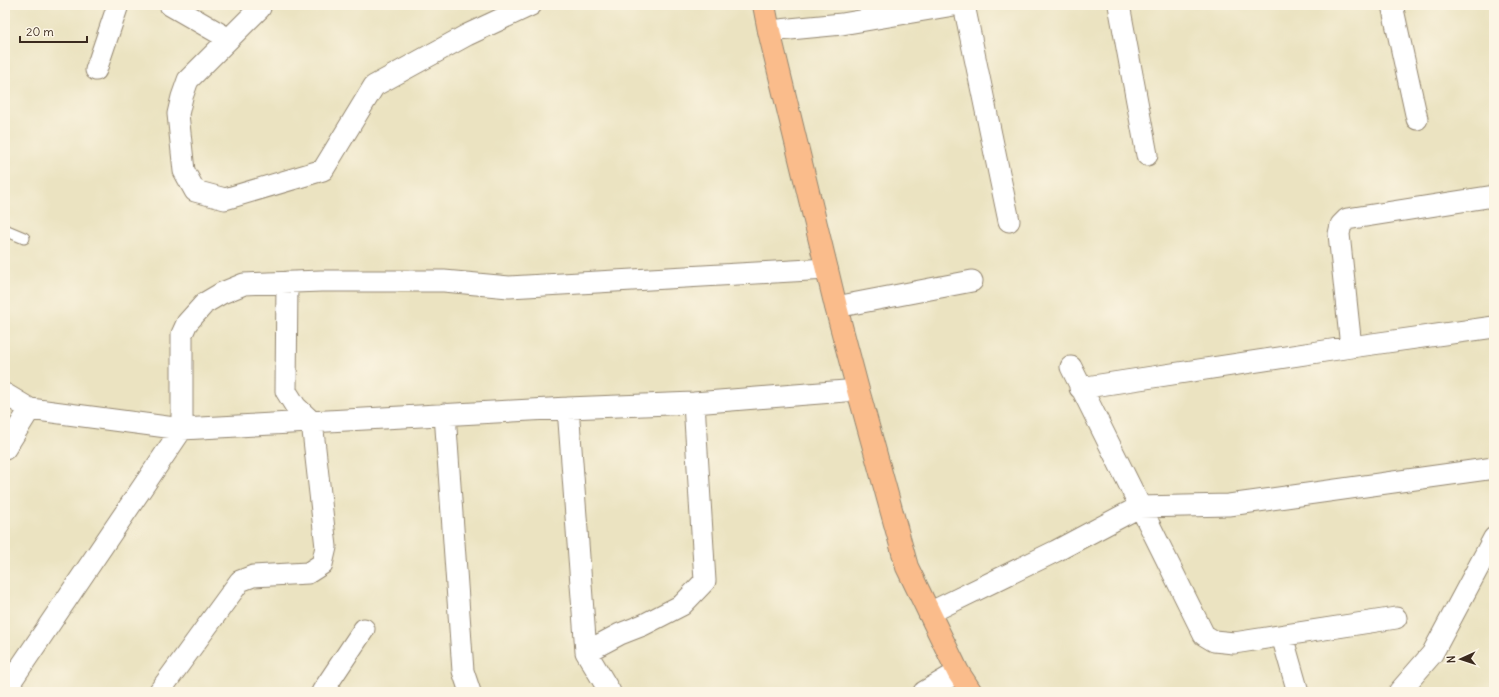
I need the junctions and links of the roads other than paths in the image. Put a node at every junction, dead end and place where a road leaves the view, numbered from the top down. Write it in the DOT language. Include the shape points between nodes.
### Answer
graph roads {
  1 [pos="118,5"];
  2 [pos="170,5"];
  3 [pos="260,5"];
  4 [pos="531,5"];
  5 [pos="764,5"];
  6 [pos="954,5"];
  7 [pos="964,5"];
  8 [pos="1119,5"];
  9 [pos="1392,5"];
  10 [pos="769,31"];
  11 [pos="229,39"];
  12 [pos="96,70"];
  13 [pos="1417,119"];
  14 [pos="1147,155"];
  15 [pos="1494,196"];
  16 [pos="1009,221"];
  17 [pos="5,230"];
  18 [pos="24,238"];
  19 [pos="827,269"];
  20 [pos="972,281"];
  21 [pos="287,282"];
  22 [pos="836,307"];
  23 [pos="1494,327"];
  24 [pos="1352,346"];
  25 [pos="1071,367"];
  26 [pos="1080,388"];
  27 [pos="858,390"];
  28 [pos="5,394"];
  29 [pos="694,402"];
  30 [pos="568,408"];
  31 [pos="30,409"];
  32 [pos="445,414"];
  33 [pos="312,422"];
  34 [pos="182,429"];
  35 [pos="5,449"];
  36 [pos="1494,468"];
  37 [pos="1139,507"];
  38 [pos="1494,538"];
  39 [pos="930,613"];
  40 [pos="1396,618"];
  41 [pos="364,629"];
  42 [pos="1282,636"];
  43 [pos="586,652"];
  44 [pos="958,672"];
  45 [pos="8,689"];
  46 [pos="159,692"];
  47 [pos="322,692"];
  48 [pos="470,692"];
  49 [pos="610,692"];
  50 [pos="924,692"];
  51 [pos="972,692"];
  52 [pos="1298,692"];
  53 [pos="1399,692"];
  1 -- 12 [label="street"];
  2 -- 11 [label="street"];
  3 -- 11 [label="street" via="260,8"];
  4 -- 11 [label="street" via="467,35 374,86 323,170 225,199 196,191 184,171 178,114 188,80"];
  5 -- 10 [label="main road"];
  6 -- 10 [label="street" via="842,24"];
  7 -- 16 [label="street"];
  8 -- 14 [label="street"];
  9 -- 13 [label="street"];
  10 -- 19 [label="main road"];
  15 -- 24 [label="street" via="1347,219 1341,225 1339,234"];
  17 -- 18 [label="lane"];
  19 -- 21 [label="street" via="509,287 444,281"];
  19 -- 22 [label="main road"];
  20 -- 22 [label="street"];
  21 -- 33 [label="street" via="286,391"];
  21 -- 34 [label="street" via="244,284 205,303 187,322 182,334"];
  22 -- 27 [label="main road"];
  23 -- 24 [label="street"];
  24 -- 26 [label="street"];
  25 -- 26 [label="street"];
  26 -- 37 [label="street"];
  27 -- 29 [label="street"];
  27 -- 39 [label="main road" via="907,567"];
  28 -- 31 [label="street"];
  29 -- 30 [label="street"];
  29 -- 43 [label="street" via="705,581 682,605"];
  30 -- 32 [label="street"];
  30 -- 43 [label="street"];
  31 -- 34 [label="street"];
  31 -- 35 [label="street"];
  32 -- 33 [label="street"];
  32 -- 48 [label="street" via="462,672"];
  33 -- 34 [label="street"];
  33 -- 46 [label="street" via="326,547 322,564 308,573 253,576 240,581"];
  34 -- 45 [label="street"];
  36 -- 37 [label="street" via="1229,505"];
  37 -- 39 [label="street"];
  37 -- 42 [label="street" via="1204,636 1214,641 1234,643"];
  38 -- 53 [label="street" via="1432,654"];
  39 -- 44 [label="main road"];
  40 -- 42 [label="street"];
  41 -- 47 [label="street"];
  42 -- 52 [label="street"];
  43 -- 49 [label="street"];
  44 -- 50 [label="street"];
  44 -- 51 [label="main road"];
}
